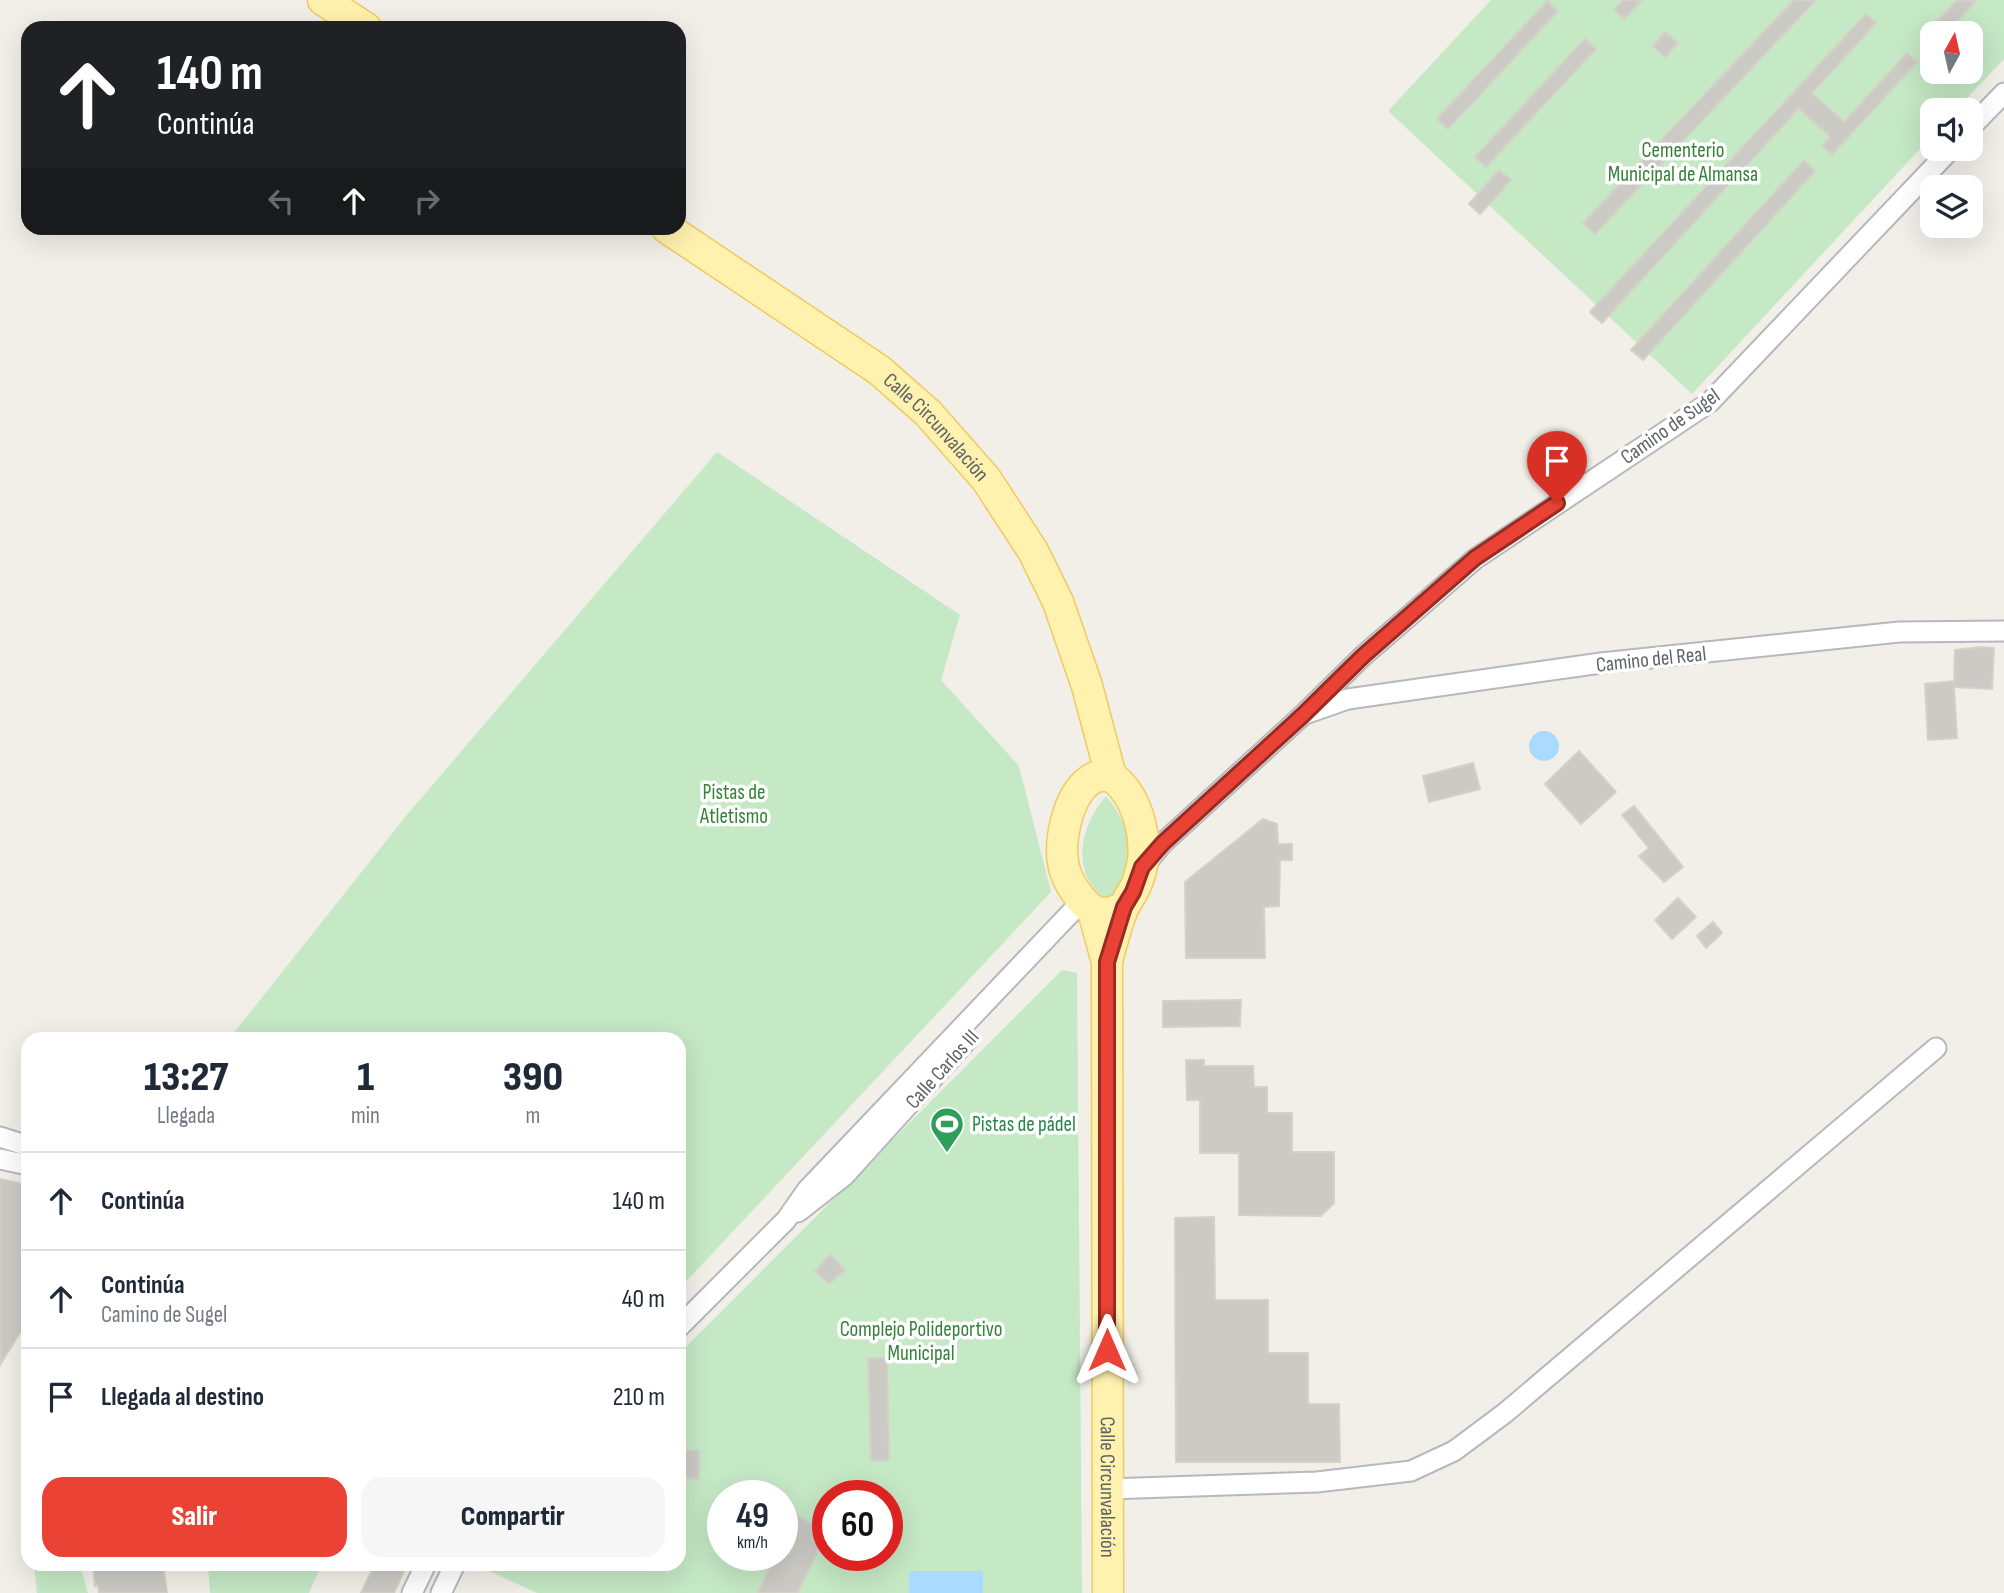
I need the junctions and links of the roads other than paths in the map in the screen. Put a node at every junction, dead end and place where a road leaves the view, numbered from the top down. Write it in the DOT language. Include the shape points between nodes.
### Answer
graph roads {
  1 [pos="323,0"];
  2 [pos="355,21"];
  3 [pos="2004,93"];
  4 [pos="1983,115"];
  5 [pos="1940,161"];
  6 [pos="677,235"];
  7 [pos="2004,631"];
  8 [pos="1303,715"];
  9 [pos="1102,777"];
  10 [pos="1142,867"];
  11 [pos="1088,906"];
  12 [pos="1124,907"];
  13 [pos="1107,962"];
  14 [pos="1936,1048"];
  15 [pos="0,1137"];
  16 [pos="21,1144"];
  17 [pos="0,1159"];
  18 [pos="21,1164"];
  19 [pos="686,1319"];
  20 [pos="1107,1489"];
  21 [pos="423,1571"];
  22 [pos="452,1571"];
  23 [pos="412,1593"];
  24 [pos="441,1593"];
  25 [pos="1108,1593"];
  1 -- 2 [label="main road"];
  3 -- 4 [label="street"];
  5 -- 8 [label="street, Camino de Sugel" via="1710,402 1475,558"];
  6 -- 9 [label="main road, Calle Circunvalación" via="879,370 928,412 1002,501 1034,551 1069,630 1095,716"];
  7 -- 8 [label="street, Camino del Real" via="1899,632 1601,663 1348,699"];
  8 -- 10 [label="street, Camino de Sugel"];
  9 -- 10 [label="main road" via="1128,791 1138,818"];
  9 -- 11 [label="main road" via="1084,785 1068,814 1062,847 1068,878"];
  10 -- 12 [label="main road"];
  11 -- 12 [label="main road" via="1109,914"];
  11 -- 13 [label="main road"];
  11 -- 19 [label="street, Calle Carlos III"];
  12 -- 13 [label="main road"];
  13 -- 20 [label="main road, Calle Circunvalación"];
  14 -- 20 [label="street" via="1494,1421 1436,1461 1410,1471 1317,1482"];
  15 -- 16 [label="street"];
  17 -- 18 [label="street"];
  20 -- 25 [label="main road, Calle Circunvalación"];
  21 -- 23 [label="street"];
  22 -- 24 [label="street"];
}
